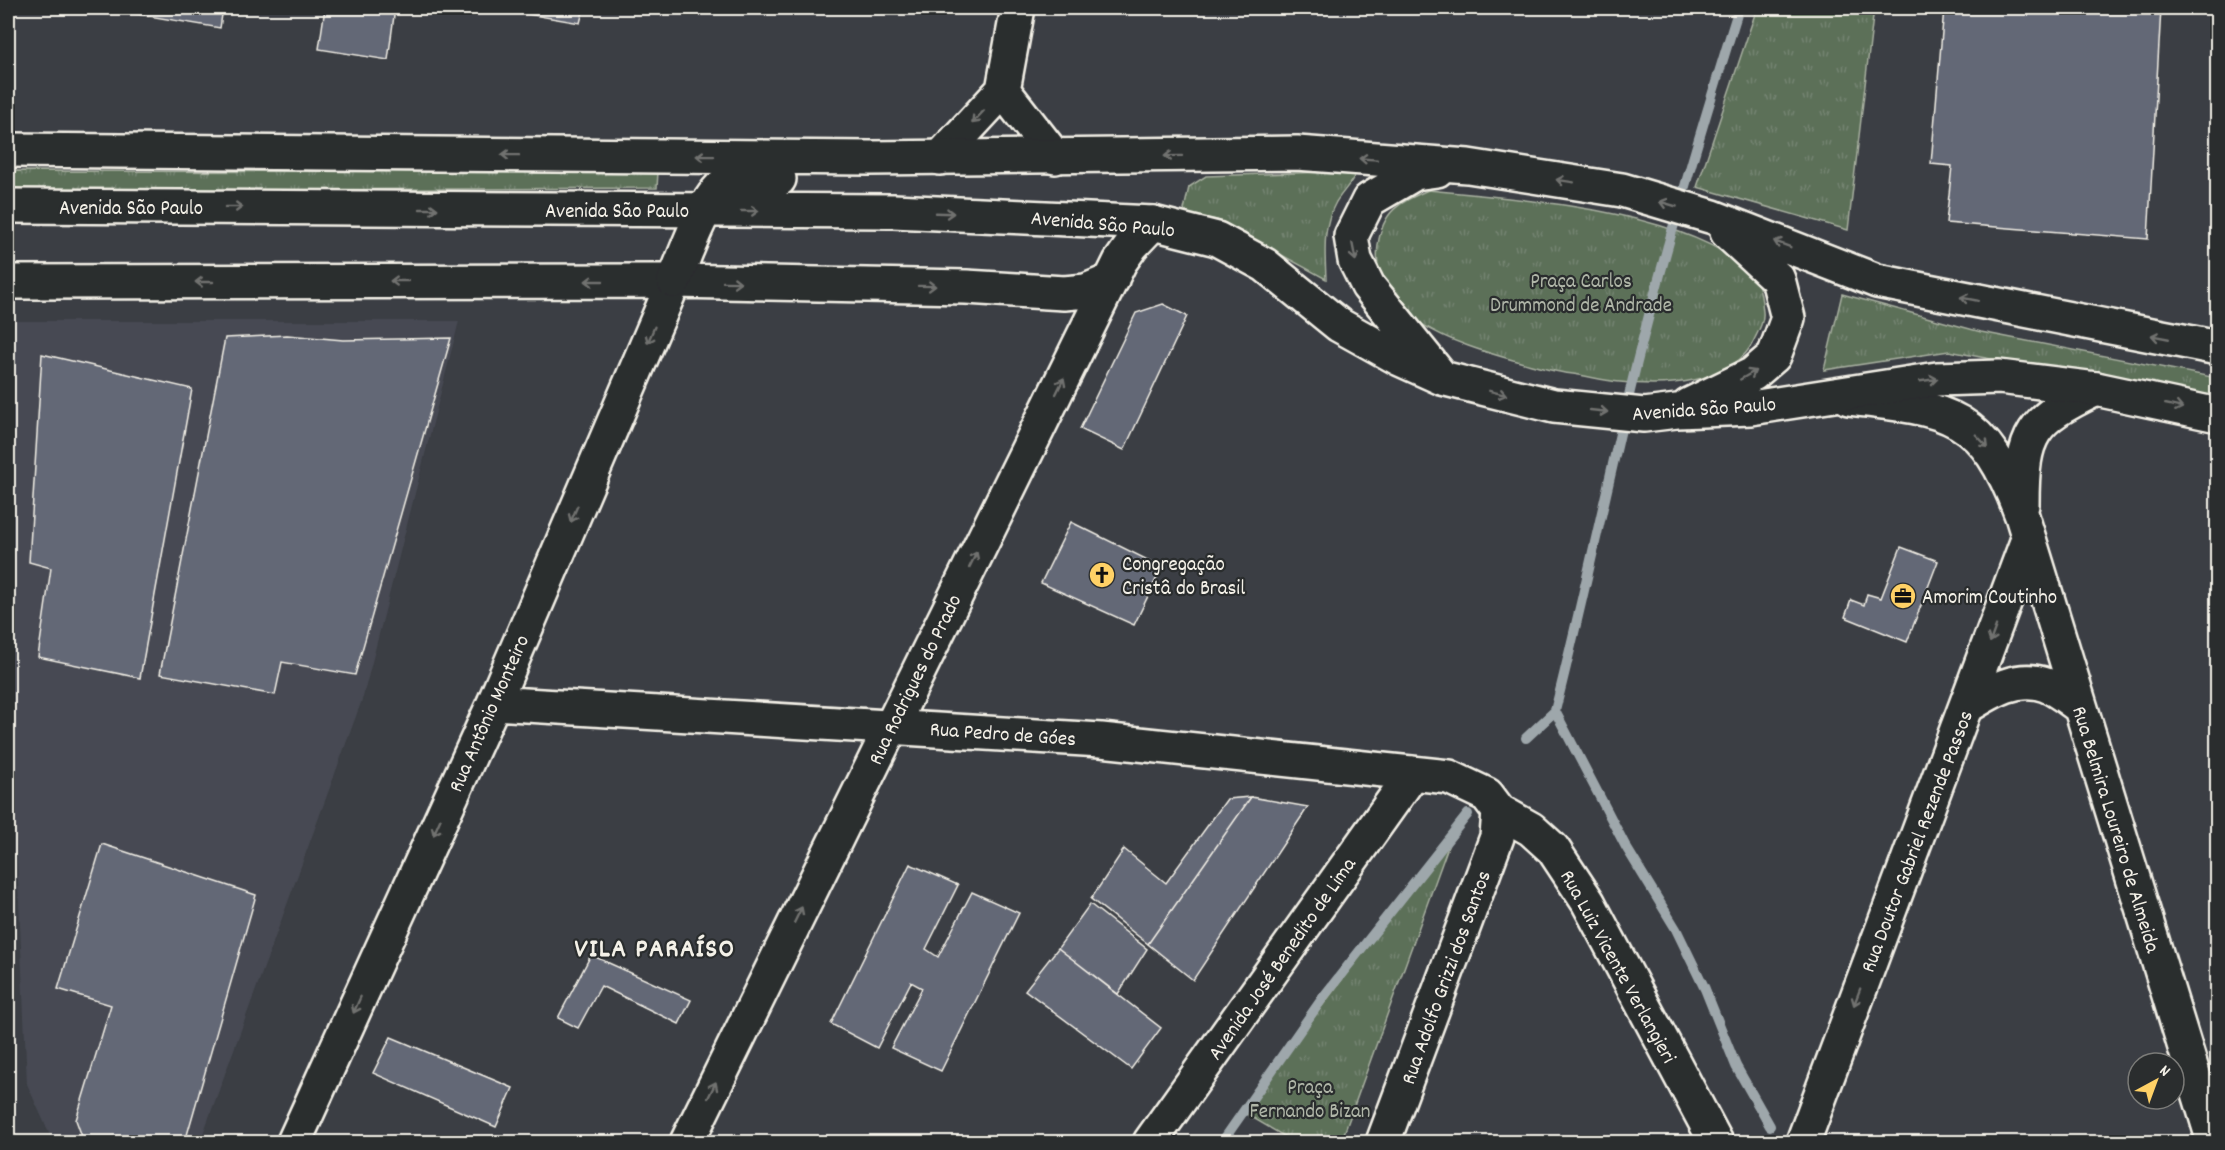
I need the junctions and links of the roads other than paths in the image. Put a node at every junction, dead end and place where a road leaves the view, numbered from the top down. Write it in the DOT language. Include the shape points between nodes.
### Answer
graph roads {
  1 [pos="1018,8"];
  2 [pos="1003,90"];
  3 [pos="8,150"];
  4 [pos="1055,157"];
  5 [pos="870,158"];
  6 [pos="940,158"];
  7 [pos="1468,166"];
  8 [pos="8,206"];
  9 [pos="705,211"];
  10 [pos="1713,217"];
  11 [pos="1153,223"];
  12 [pos="1112,280"];
  13 [pos="674,281"];
  14 [pos="8,282"];
  15 [pos="2217,348"];
  16 [pos="1442,378"];
  17 [pos="2096,389"];
  18 [pos="1829,396"];
  19 [pos="1677,411"];
  20 [pos="2217,415"];
  21 [pos="2025,528"];
  22 [pos="494,703"];
  23 [pos="2079,706"];
  24 [pos="1966,707"];
  25 [pos="891,726"];
  26 [pos="1413,773"];
  27 [pos="1499,811"];
  28 [pos="294,1143"];
  29 [pos="687,1143"];
  30 [pos="1150,1143"];
  31 [pos="1383,1143"];
  32 [pos="1716,1143"];
  33 [pos="1803,1143"];
  34 [pos="2214,1143"];
  1 -- 2 [label="street"];
  2 -- 4 [label="street"];
  2 -- 6 [label="street, one-way"];
  5 -- 3 [label="street, one-way"];
  4 -- 6 [label="street"];
  7 -- 4 [label="street, one-way" via="1297,153"];
  5 -- 6 [label="street"];
  5 -- 9 [label="street, Rua Antônio Monteiro" via="816,180 737,179 713,195"];
  10 -- 7 [label="street, one-way" via="1622,190"];
  7 -- 16 [label="street, one-way" via="1415,173 1369,200 1351,236 1355,260 1368,286"];
  8 -- 9 [label="street, Avenida São Paulo, one-way"];
  9 -- 11 [label="street, Avenida São Paulo, one-way" via="893,211"];
  9 -- 13 [label="street, Rua Antônio Monteiro"];
  15 -- 10 [label="street, one-way" via="1877,281"];
  19 -- 10 [label="street, one-way" via="1753,374 1774,356 1788,318 1778,279"];
  11 -- 12 [label="street, Rua Rodrigues do Prado" via="1132,245"];
  11 -- 16 [label="street, Avenida São Paulo" via="1216,239 1265,265 1339,325"];
  13 -- 12 [label="street, one-way" via="966,286 1064,293 1086,291"];
  25 -- 12 [label="street, Rua Rodrigues do Prado, one-way"];
  13 -- 14 [label="street, one-way"];
  13 -- 22 [label="street, Rua Antônio Monteiro, one-way"];
  16 -- 19 [label="street, Avenida São Paulo, one-way" via="1554,406 1644,416"];
  18 -- 17 [label="street, Avenida São Paulo, one-way" via="1937,379 1999,377"];
  17 -- 20 [label="street, Avenida São Paulo, one-way"];
  17 -- 21 [label="street, Rua Belmira Loureiro de Almeida" via="2052,412 2029,438 2025,451"];
  18 -- 19 [label="street, Avenida São Paulo" via="1751,408"];
  18 -- 21 [label="street, Rua Belmira Loureiro de Almeida, one-way" via="1915,405 1968,427 1998,461"];
  21 -- 23 [label="street, Rua Belmira Loureiro de Almeida"];
  21 -- 24 [label="street, Rua Doutor Gabriel Rezende Passos, one-way"];
  22 -- 25 [label="street, Rua Pedro de Góes"];
  22 -- 28 [label="street, Rua Antônio Monteiro, one-way"];
  23 -- 24 [label="street" via="2046,685 2023,681 1999,688"];
  23 -- 34 [label="street, Rua Belmira Loureiro de Almeida"];
  24 -- 33 [label="street, Rua Doutor Gabriel Rezende Passos, one-way"];
  25 -- 26 [label="street, Rua Pedro de Góes" via="1101,740"];
  29 -- 25 [label="street, Rua Rodrigues do Prado, one-way"];
  26 -- 27 [label="street, Rua Pedro de Góes" via="1449,777 1468,784 1487,795"];
  26 -- 30 [label="street, Avenida José Benedito de Lima"];
  27 -- 31 [label="street, Rua Adolfo Grizzi dos Santos" via="1497,837"];
  27 -- 32 [label="street, Rua Luiz Vicente Verlangieri" via="1531,829 1553,849 1588,902"];
}
